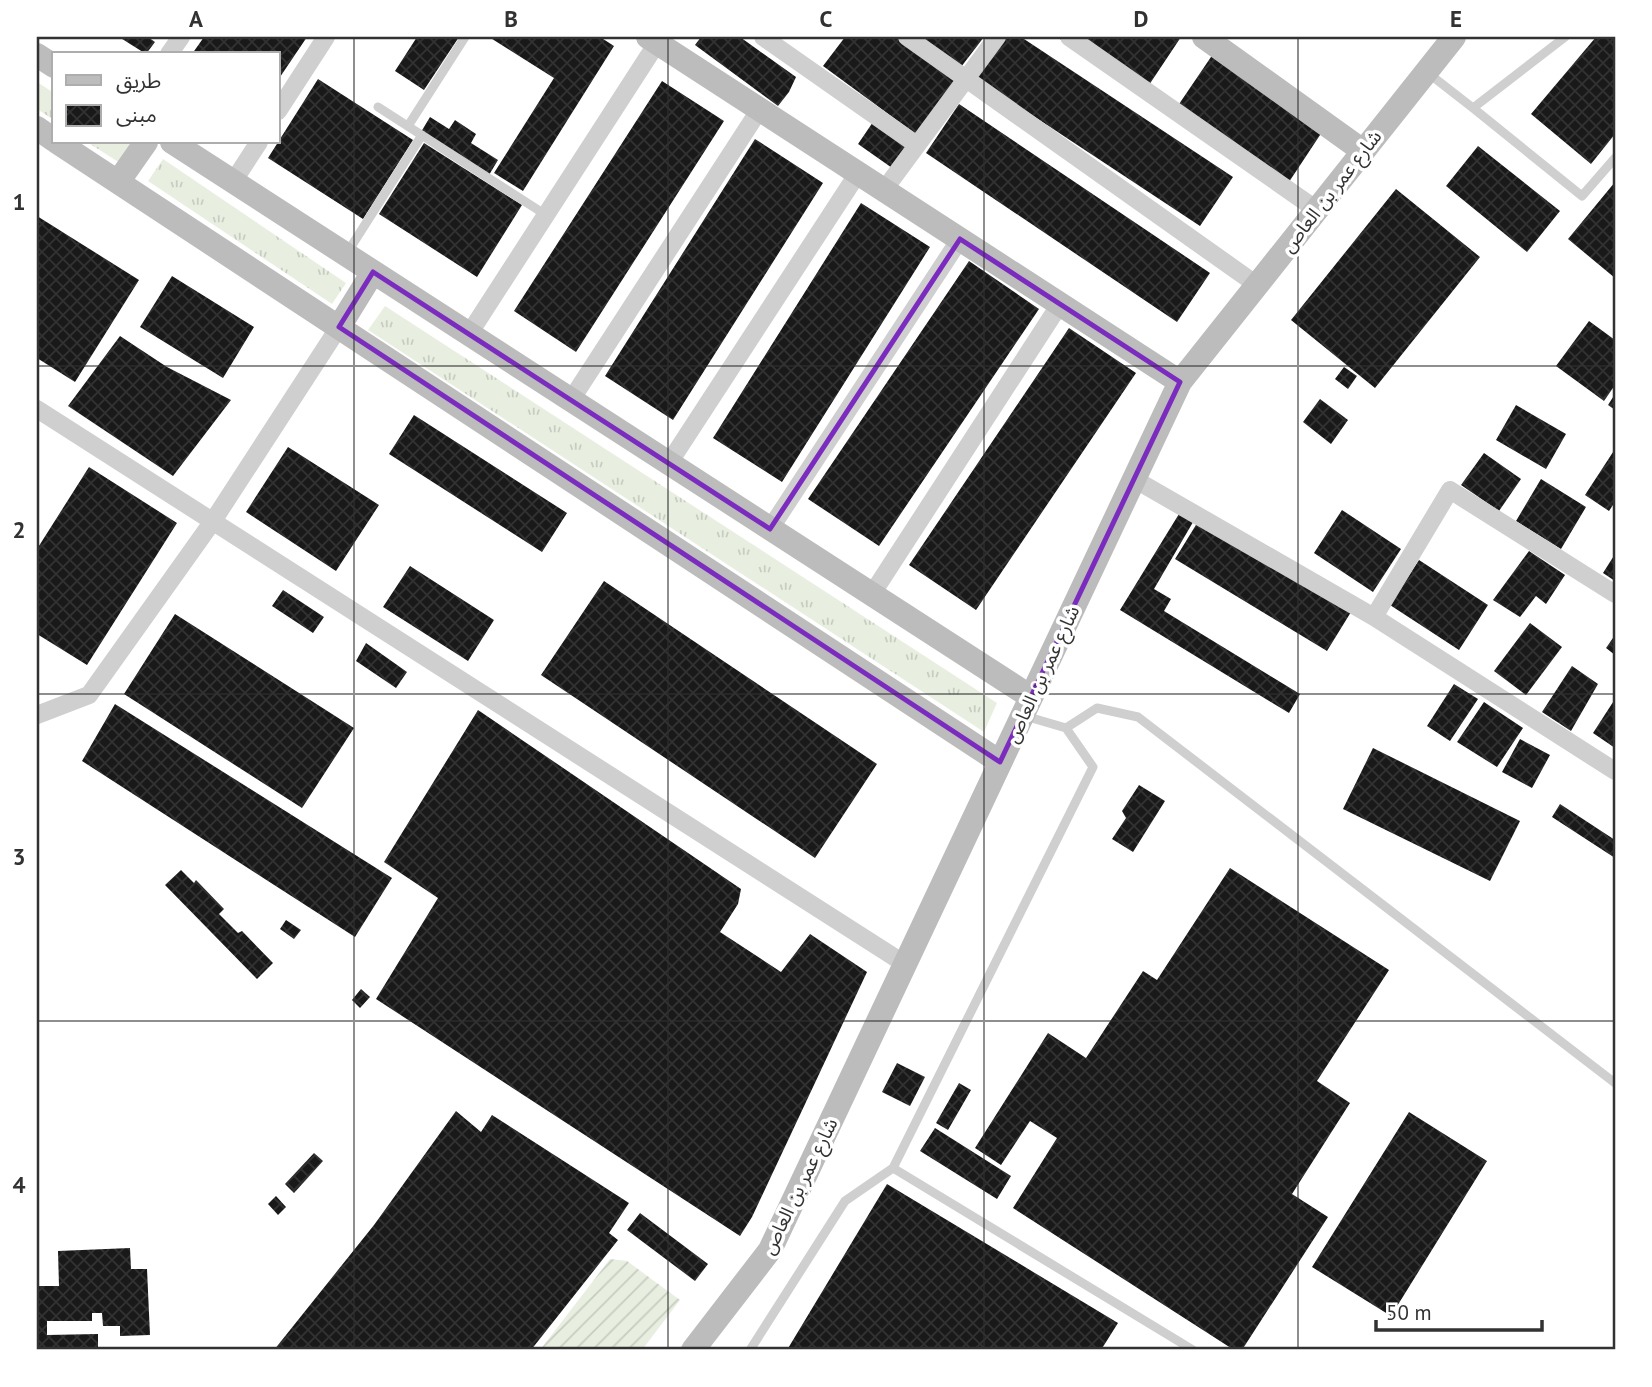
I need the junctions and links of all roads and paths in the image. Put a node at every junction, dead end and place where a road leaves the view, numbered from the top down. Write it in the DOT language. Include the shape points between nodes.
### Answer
graph roads {
  1 [pos="181,37"];
  2 [pos="326,37"];
  3 [pos="465,37"];
  4 [pos="763,37"];
  5 [pos="907,37"];
  6 [pos="997,37"];
  7 [pos="1069,37"];
  8 [pos="1204,37"];
  9 [pos="1454,37"];
  10 [pos="1565,37"];
  11 [pos="653,40"];
  12 [pos="170,52"];
  13 [pos="37,55"];
  14 [pos="52,65"];
  15 [pos="1426,72"];
  16 [pos="966,79"];
  17 [pos="377,107"];
  18 [pos="280,108"];
  19 [pos="1473,108"];
  20 [pos="760,109"];
  21 [pos="408,126"];
  22 [pos="37,128"];
  23 [pos="422,135"];
  24 [pos="52,138"];
  25 [pos="61,144"];
  26 [pos="145,144"];
  27 [pos="175,144"];
  28 [pos="258,144"];
  29 [pos="917,145"];
  30 [pos="1363,151"];
  31 [pos="1615,158"];
  32 [pos="858,173"];
  33 [pos="118,182"];
  34 [pos="233,182"];
  35 [pos="884,190"];
  36 [pos="1317,209"];
  37 [pos="546,215"];
  38 [pos="960,239"];
  39 [pos="346,255"];
  40 [pos="373,272"];
  41 [pos="1257,285"];
  42 [pos="1060,304"];
  43 [pos="339,327"];
  44 [pos="469,334"];
  45 [pos="1180,382"];
  46 [pos="571,400"];
  47 [pos="37,409"];
  48 [pos="669,463"];
  49 [pos="1134,479"];
  50 [pos="213,521"];
  51 [pos="770,529"];
  52 [pos="872,594"];
  53 [pos="1615,594"];
  54 [pos="1374,617"];
  55 [pos="1027,706"];
  56 [pos="37,715"];
  57 [pos="1066,728"];
  58 [pos="1000,762"];
  59 [pos="1615,771"];
  60 [pos="905,964"];
  61 [pos="1615,1083"];
  62 [pos="893,1168"];
  63 [pos="693,1350"];
  64 [pos="750,1350"];
  65 [pos="1193,1350"];
  1 -- 12 [label="street"];
  2 -- 18 [label="street"];
  3 -- 21 [label="lane"];
  4 -- 29 [label="street"];
  5 -- 16 [label="street"];
  6 -- 16 [label="street"];
  7 -- 36 [label="street"];
  8 -- 30 [label="street"];
  9 -- 15 [label="street, شارع عمر بن العاص"];
  10 -- 19 [label="lane"];
  11 -- 20 [label="street"];
  11 -- 37 [label="street"];
  13 -- 14 [label="street"];
  15 -- 19 [label="lane"];
  15 -- 30 [label="street, شارع عمر بن العاص"];
  16 -- 29 [label="street"];
  16 -- 41 [label="street"];
  17 -- 21 [label="lane"];
  19 -- 31 [label="lane" via="1581,196"];
  20 -- 32 [label="street"];
  20 -- 46 [label="street"];
  21 -- 23 [label="lane"];
  22 -- 24 [label="street"];
  23 -- 37 [label="lane"];
  23 -- 39 [label="lane"];
  25 -- 33 [label="street"];
  26 -- 33 [label="street"];
  27 -- 34 [label="street"];
  28 -- 34 [label="street"];
  29 -- 35 [label="street"];
  30 -- 36 [label="street, شارع عمر بن العاص"];
  32 -- 35 [label="street"];
  32 -- 48 [label="street"];
  33 -- 43 [label="street"];
  34 -- 39 [label="street"];
  35 -- 38 [label="street"];
  36 -- 41 [label="street, شارع عمر بن العاص"];
  37 -- 44 [label="street"];
  38 -- 42 [label="street"];
  38 -- 51 [label="street"];
  39 -- 40 [label="street"];
  40 -- 43 [label="street"];
  40 -- 44 [label="street"];
  41 -- 45 [label="street, شارع عمر بن العاص"];
  42 -- 45 [label="street"];
  42 -- 52 [label="street"];
  43 -- 50 [label="street"];
  43 -- 58 [label="street"];
  44 -- 46 [label="street"];
  45 -- 49 [label="street, شارع عمر بن العاص"];
  46 -- 48 [label="street"];
  47 -- 50 [label="street"];
  48 -- 51 [label="street"];
  49 -- 54 [label="street"];
  49 -- 55 [label="street, شارع عمر بن العاص"];
  50 -- 56 [label="street" via="89,695"];
  50 -- 60 [label="street"];
  51 -- 52 [label="street"];
  52 -- 55 [label="street"];
  53 -- 54 [label="street" via="1450,490"];
  54 -- 59 [label="street"];
  55 -- 57 [label="lane"];
  55 -- 58 [label="street, شارع عمر بن العاص"];
  57 -- 61 [label="lane" via="1097,708 1138,717"];
  57 -- 62 [label="lane" via="1093,767"];
  58 -- 60 [label="street, شارع عمر بن العاص"];
  60 -- 63 [label="street, شارع عمر بن العاص" via="771,1250"];
  62 -- 64 [label="lane" via="845,1201"];
  62 -- 65 [label="lane"];
}
